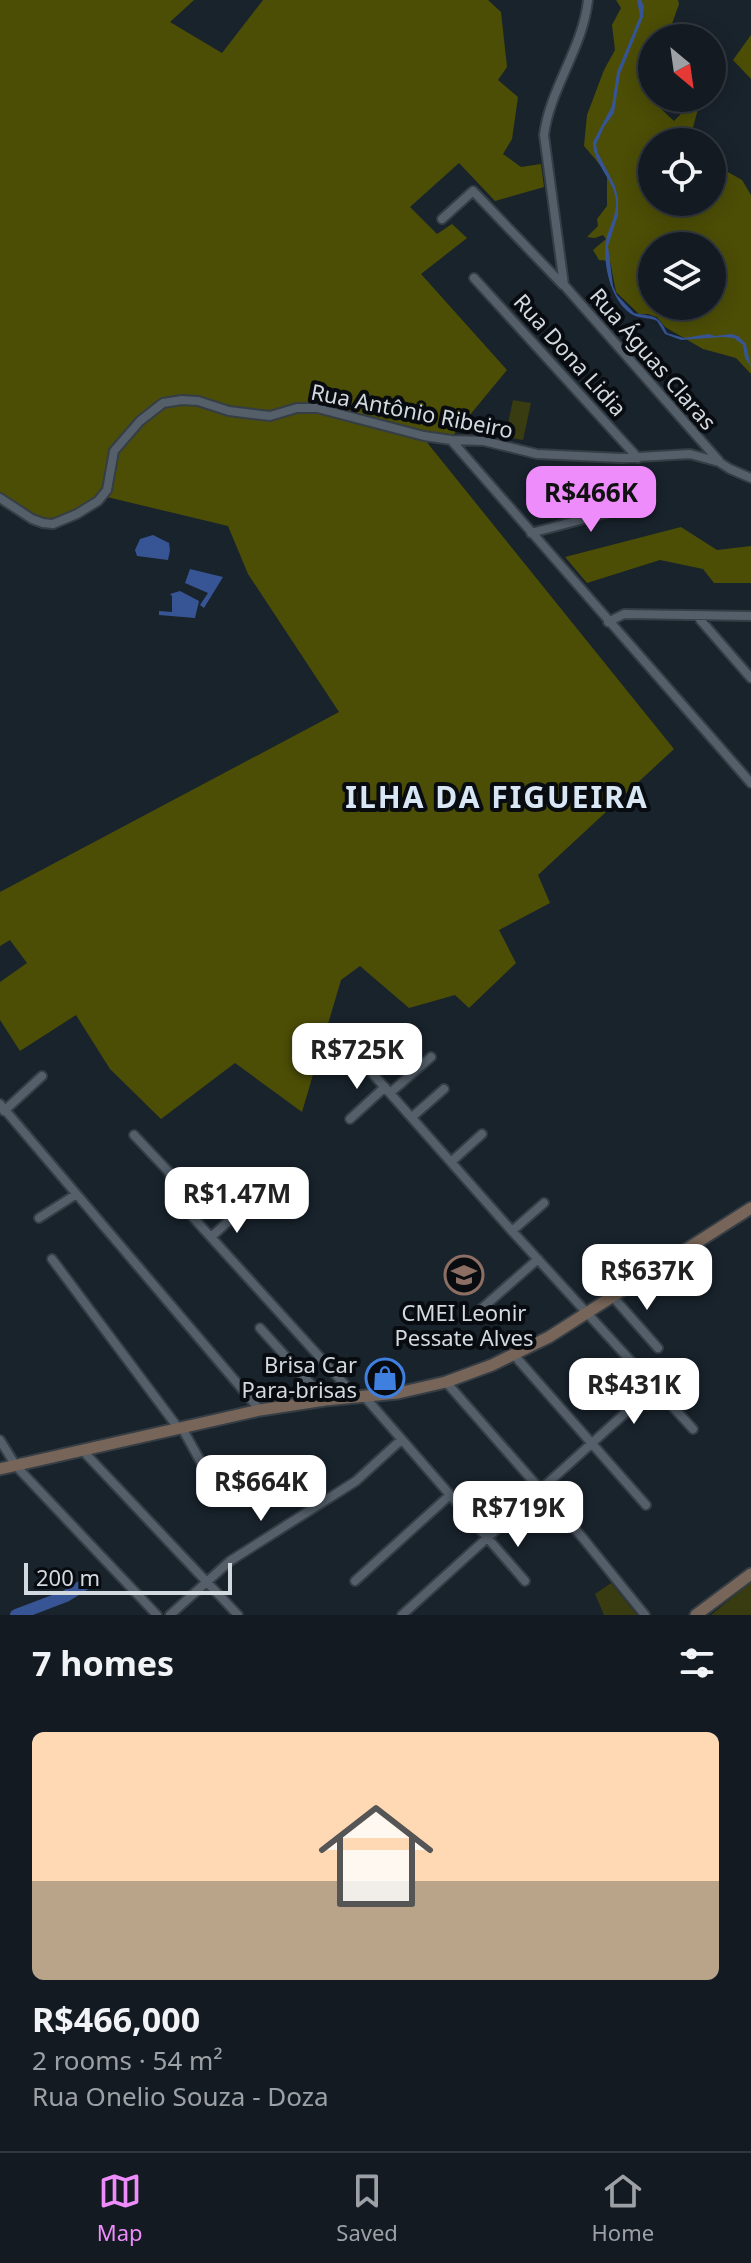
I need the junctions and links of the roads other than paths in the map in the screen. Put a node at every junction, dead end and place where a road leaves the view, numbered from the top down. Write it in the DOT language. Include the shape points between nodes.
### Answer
graph roads {
  1 [pos="588,0"];
  2 [pos="442,219"];
  3 [pos="474,278"];
  4 [pos="564,285"];
  5 [pos="699,439"];
  6 [pos="451,440"];
  7 [pos="690,454"];
  8 [pos="638,458"];
  9 [pos="719,462"];
  10 [pos="751,478"];
  11 [pos="0,498"];
  12 [pos="634,501"];
  13 [pos="531,533"];
  14 [pos="697,616"];
  15 [pos="751,616"];
  16 [pos="608,622"];
  17 [pos="751,678"];
  18 [pos="751,783"];
  19 [pos="334,1030"];
  20 [pos="431,1057"];
  21 [pos="42,1076"];
  22 [pos="444,1089"];
  23 [pos="388,1090"];
  24 [pos="2,1108"];
  25 [pos="412,1117"];
  26 [pos="350,1119"];
  27 [pos="482,1134"];
  28 [pos="134,1135"];
  29 [pos="451,1162"];
  30 [pos="75,1195"];
  31 [pos="544,1203"];
  32 [pos="751,1208"];
  33 [pos="242,1209"];
  34 [pos="39,1218"];
  35 [pos="512,1231"];
  36 [pos="211,1237"];
  37 [pos="52,1259"];
  38 [pos="538,1259"];
  39 [pos="613,1297"];
  40 [pos="588,1313"];
  41 [pos="472,1317"];
  42 [pos="260,1328"];
  43 [pos="658,1348"];
  44 [pos="514,1355"];
  45 [pos="446,1382"];
  46 [pos="655,1386"];
  47 [pos="360,1397"];
  48 [pos="325,1400"];
  49 [pos="260,1410"];
  50 [pos="180,1429"];
  51 [pos="693,1429"];
  52 [pos="0,1440"];
  53 [pos="401,1440"];
  54 [pos="592,1443"];
  55 [pos="83,1451"];
  56 [pos="202,1464"];
  57 [pos="16,1466"];
  58 [pos="0,1469"];
  59 [pos="540,1490"];
  60 [pos="450,1495"];
  61 [pos="646,1505"];
  62 [pos="487,1538"];
  63 [pos="751,1574"];
  64 [pos="355,1581"];
  65 [pos="525,1581"];
  66 [pos="207,1582"];
  67 [pos="157,1615"];
  68 [pos="170,1615"];
  69 [pos="238,1615"];
  70 [pos="402,1615"];
  71 [pos="645,1615"];
  72 [pos="696,1615"];
  1 -- 4 [label="street, Rua Águas Claras" via="544,135"];
  2 -- 4 [label="street" via="473,191"];
  3 -- 8 [label="street, Rua Dona Lidia"];
  4 -- 5 [label="street, Rua Águas Claras"];
  5 -- 7 [label="street"];
  5 -- 9 [label="street, Rua Águas Claras"];
  6 -- 8 [label="street, Rua Antônio Ribeiro" via="484,441 537,454"];
  6 -- 11 [label="street, Rua Antônio Ribeiro" via="317,408 270,416 198,401 163,403 114,451 107,490 77,514 53,524 32,519"];
  6 -- 13 [label="street"];
  7 -- 8 [label="street, Rua Antônio Ribeiro"];
  7 -- 9 [label="street, Rua Antônio Ribeiro"];
  9 -- 10 [label="street, Rua Antônio Ribeiro"];
  12 -- 13 [label="street" via="625,508"];
  13 -- 16 [label="street"];
  14 -- 15 [label="street"];
  14 -- 16 [label="street" via="624,614"];
  14 -- 17 [label="street"];
  16 -- 18 [label="street"];
  19 -- 23 [label="street"];
  20 -- 23 [label="street"];
  21 -- 24 [label="street"];
  22 -- 25 [label="street"];
  23 -- 25 [label="street"];
  23 -- 26 [label="street"];
  24 -- 30 [label="street"];
  25 -- 29 [label="street"];
  27 -- 29 [label="street"];
  28 -- 36 [label="street" via="168,1171 191,1215"];
  29 -- 35 [label="street"];
  30 -- 34 [label="street"];
  30 -- 49 [label="street"];
  31 -- 35 [label="street"];
  32 -- 39 [label="main road"];
  33 -- 36 [label="street"];
  35 -- 38 [label="street"];
  36 -- 47 [label="street"];
  37 -- 50 [label="street"];
  38 -- 40 [label="street"];
  38 -- 41 [label="street"];
  39 -- 40 [label="main road"];
  39 -- 43 [label="street"];
  40 -- 44 [label="main road"];
  40 -- 46 [label="street"];
  42 -- 48 [label="street"];
  44 -- 45 [label="main road"];
  44 -- 54 [label="street"];
  45 -- 47 [label="main road"];
  45 -- 59 [label="street"];
  46 -- 51 [label="street"];
  46 -- 54 [label="street"];
  47 -- 48 [label="main road"];
  47 -- 53 [label="street"];
  48 -- 49 [label="main road"];
  49 -- 50 [label="main road"];
  50 -- 55 [label="main road"];
  50 -- 56 [label="street"];
  52 -- 57 [label="street"];
  53 -- 60 [label="street"];
  53 -- 66 [label="street" via="356,1481 230,1561"];
  54 -- 59 [label="street"];
  54 -- 61 [label="street"];
  55 -- 57 [label="main road"];
  55 -- 66 [label="street"];
  57 -- 58 [label="main road"];
  57 -- 67 [label="street"];
  59 -- 62 [label="street"];
  59 -- 71 [label="street"];
  60 -- 62 [label="street"];
  60 -- 64 [label="street"];
  62 -- 65 [label="street"];
  62 -- 70 [label="street"];
  63 -- 72 [label="main road"];
  66 -- 68 [label="street"];
  66 -- 69 [label="street"];
}
